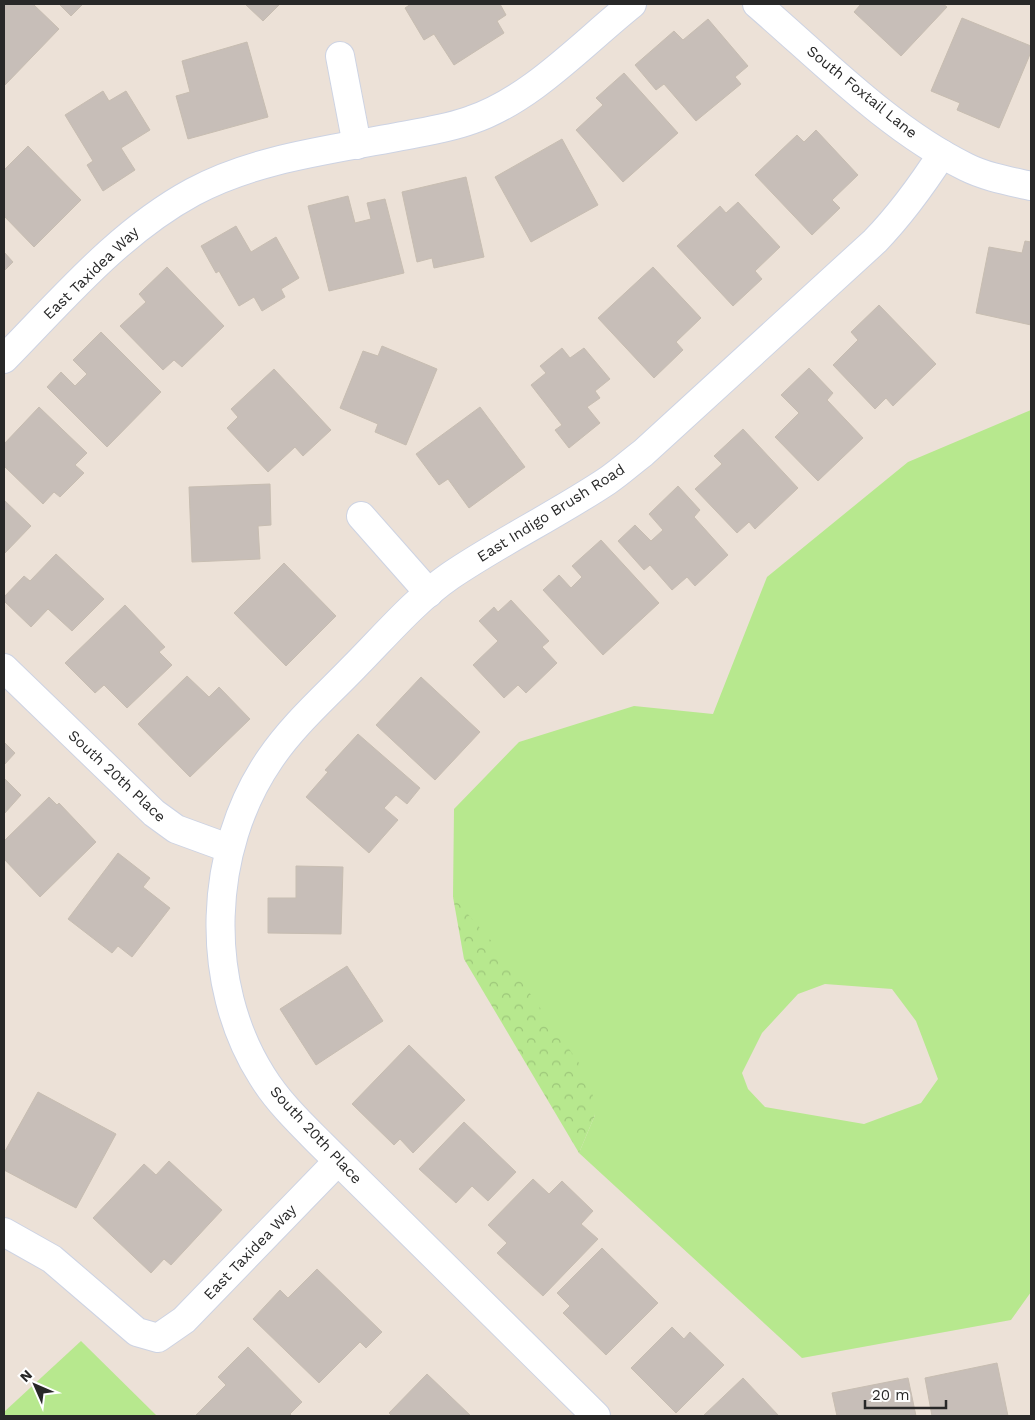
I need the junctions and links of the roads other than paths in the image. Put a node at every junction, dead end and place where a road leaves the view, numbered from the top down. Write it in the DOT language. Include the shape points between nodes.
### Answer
graph roads {
  1 [pos="632,4"];
  2 [pos="757,4"];
  3 [pos="340,56"];
  4 [pos="357,145"];
  5 [pos="942,154"];
  6 [pos="1031,186"];
  7 [pos="4,359"];
  8 [pos="362,516"];
  9 [pos="429,593"];
  10 [pos="4,668"];
  11 [pos="228,848"];
  12 [pos="338,1161"];
  13 [pos="4,1232"];
  14 [pos="596,1416"];
  1 -- 4 [label="street, East Taxidea Way" via="546,76 509,102 471,120"];
  2 -- 5 [label="street, South Foxtail Lane" via="889,118"];
  3 -- 4 [label="street"];
  4 -- 7 [label="street, East Taxidea Way" via="238,172 193,192 142,224"];
  5 -- 6 [label="street, South Foxtail Lane" via="967,168"];
  5 -- 9 [label="street, East Indigo Brush Road" via="900,214 875,241 642,453 608,481 449,577"];
  8 -- 9 [label="street"];
  9 -- 11 [label="street, East Indigo Brush Road" via="320,702 270,759 250,792"];
  10 -- 11 [label="street, South 20th Place" via="154,813 176,829"];
  11 -- 12 [label="street, South 20th Place" via="222,887 221,941 225,974 247,1049 262,1076 297,1120"];
  12 -- 13 [label="street, East Taxidea Way" via="184,1320 158,1338 137,1332 52,1259"];
  12 -- 14 [label="street, South 20th Place"];
}
